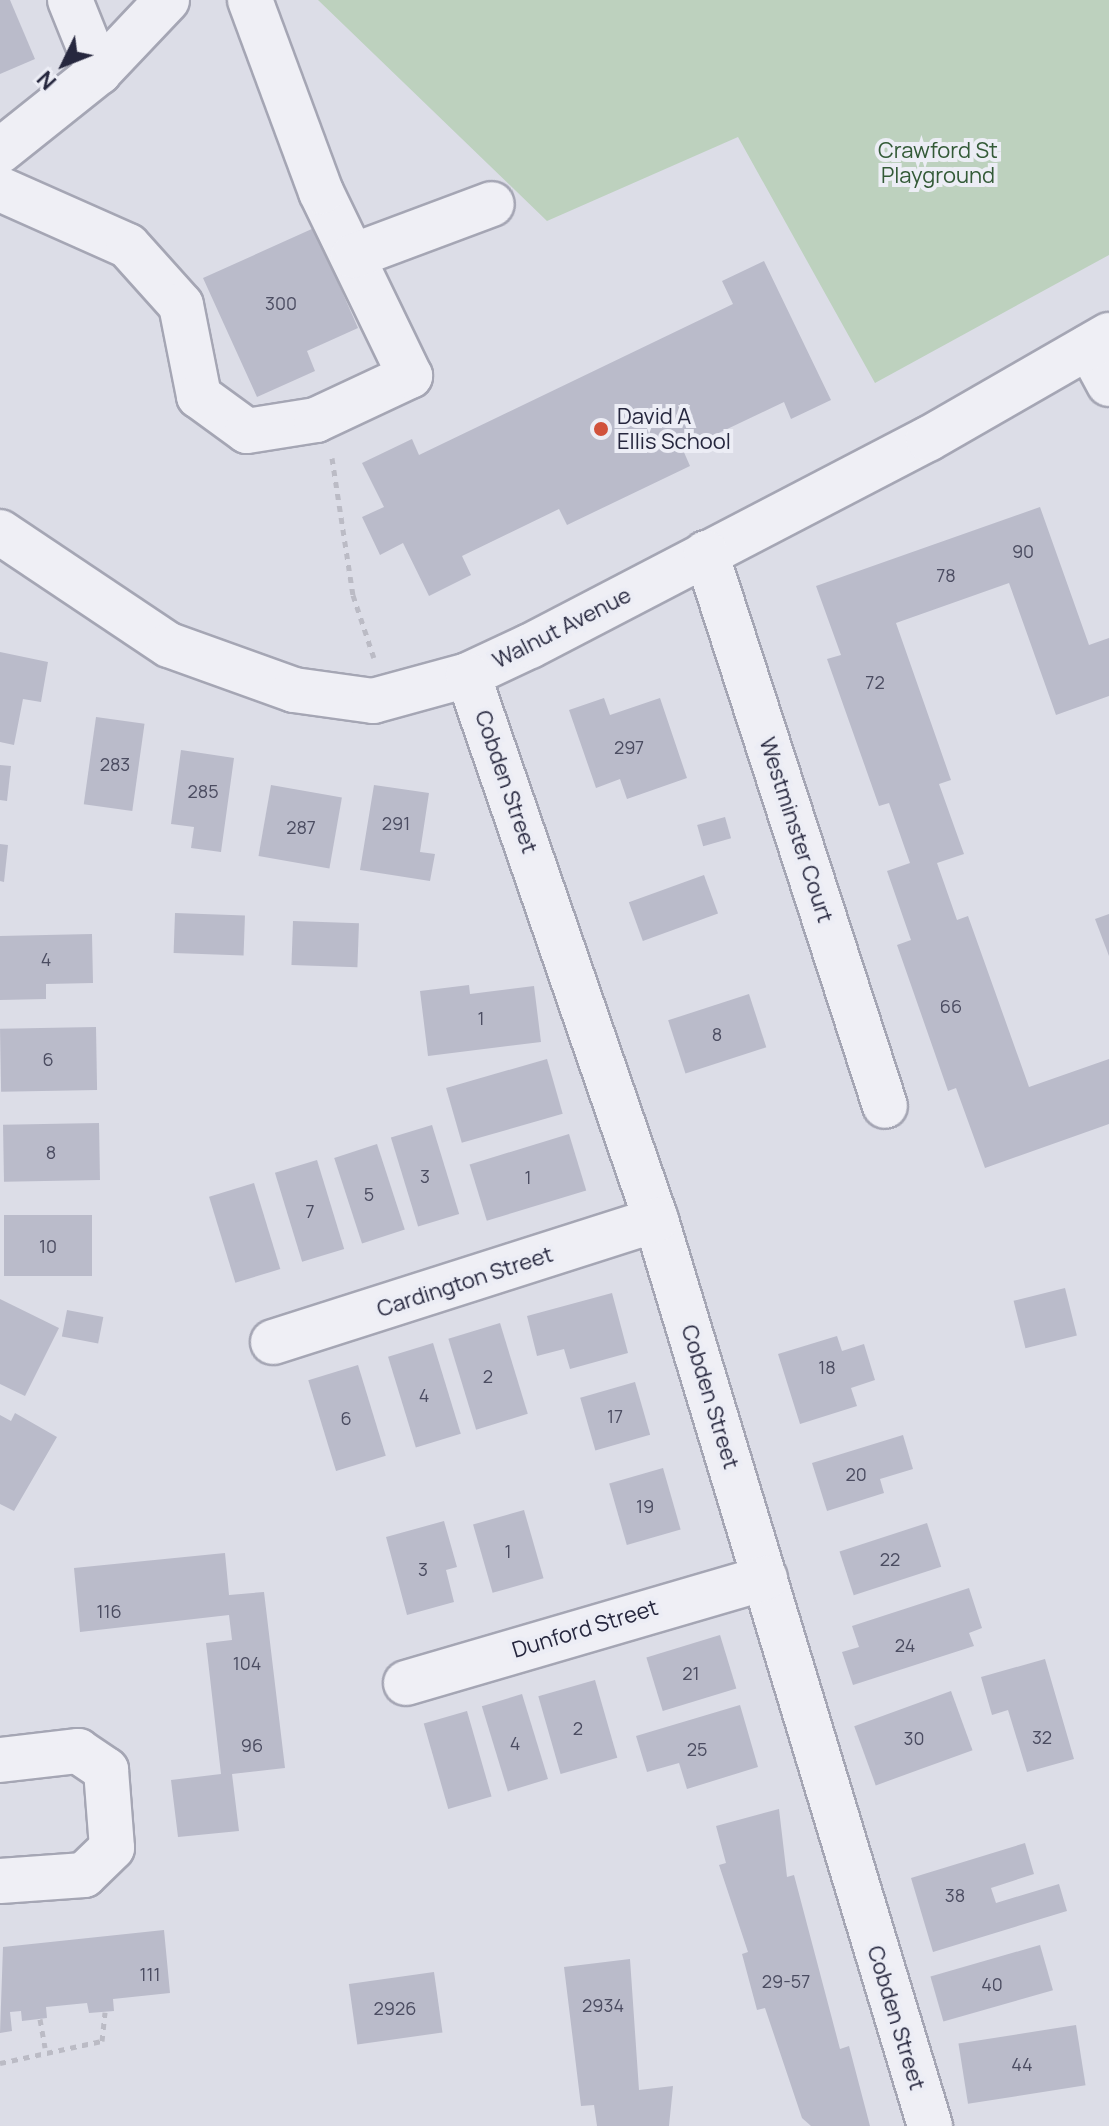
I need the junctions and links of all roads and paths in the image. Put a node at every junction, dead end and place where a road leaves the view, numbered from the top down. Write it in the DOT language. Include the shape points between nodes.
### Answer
graph roads {
  1 [pos="70,0"];
  2 [pos="167,0"];
  3 [pos="250,0"];
  4 [pos="99,72"];
  5 [pos="0,151"];
  6 [pos="0,189"];
  7 [pos="492,204"];
  8 [pos="353,256"];
  9 [pos="1102,355"];
  10 [pos="333,459"];
  11 [pos="0,532"];
  12 [pos="706,553"];
  13 [pos="377,667"];
  14 [pos="468,675"];
  15 [pos="885,1106"];
  16 [pos="656,1220"];
  17 [pos="273,1342"];
  18 [pos="765,1578"];
  19 [pos="406,1683"];
  20 [pos="0,1760"];
  21 [pos="0,1881"];
  22 [pos="105,2012"];
  23 [pos="40,2019"];
  24 [pos="45,2048"];
  25 [pos="0,2063"];
  26 [pos="930,2126"];
  1 -- 4 [label="street"];
  2 -- 4 [label="street"];
  3 -- 8 [label="street"];
  4 -- 5 [label="street"];
  6 -- 8 [label="street" via="128,246 181,305 199,396 247,431 316,420 410,376"];
  7 -- 8 [label="street"];
  9 -- 12 [label="street, Walnut Avenue"];
  10 -- 13 [label="path" via="353,595"];
  11 -- 14 [label="street, Walnut Avenue" via="169,645 294,690 373,701"];
  12 -- 14 [label="street, Walnut Avenue"];
  12 -- 15 [label="street, Westminster Court"];
  14 -- 16 [label="street, Cobden Street"];
  16 -- 17 [label="street, Cardington Street"];
  16 -- 18 [label="street, Cobden Street"];
  18 -- 19 [label="street, Dunford Street"];
  18 -- 26 [label="street, Cobden Street"];
  20 -- 21 [label="street" via="78,1751 106,1770 112,1848 84,1875"];
  22 -- 24 [label="path" via="102,2041"];
  23 -- 24 [label="path"];
  24 -- 25 [label="path"];
}
